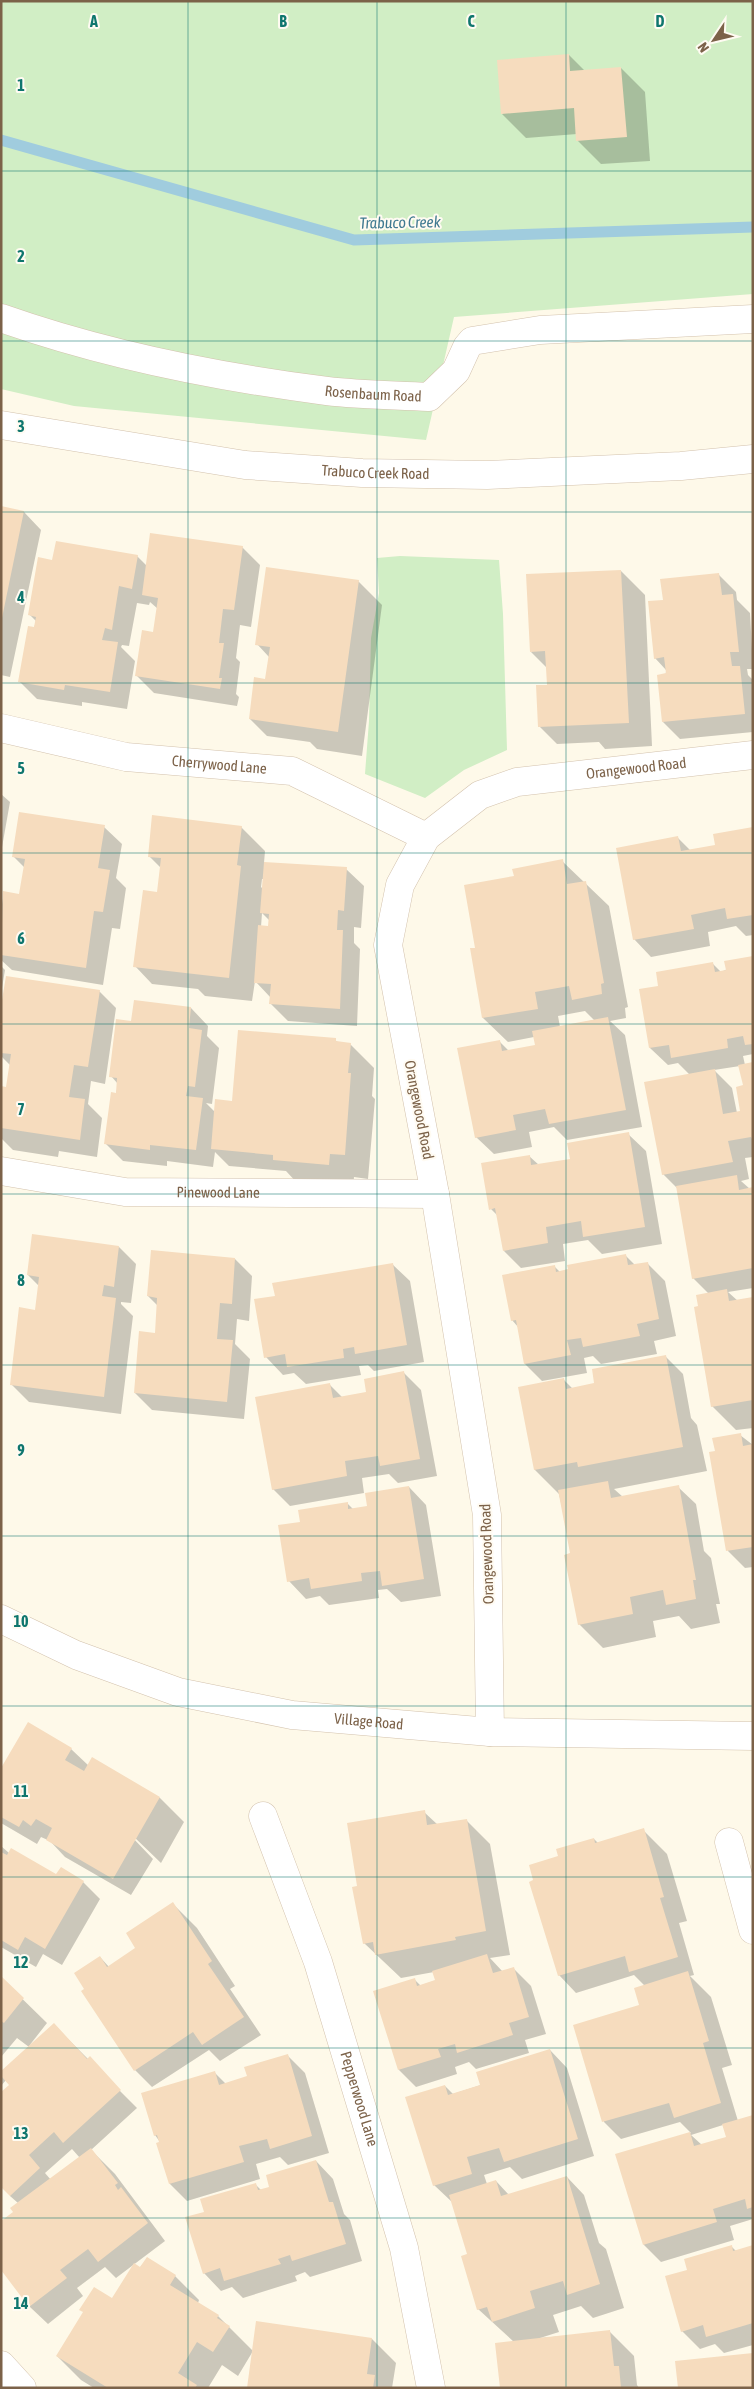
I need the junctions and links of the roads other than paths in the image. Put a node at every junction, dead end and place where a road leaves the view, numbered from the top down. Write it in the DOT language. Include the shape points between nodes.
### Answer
graph roads {
  1 [pos="1,318"];
  2 [pos="753,318"];
  3 [pos="1,425"];
  4 [pos="753,458"];
  5 [pos="1,728"];
  6 [pos="753,755"];
  7 [pos="426,838"];
  8 [pos="1,1171"];
  9 [pos="435,1194"];
  10 [pos="1,1619"];
  11 [pos="490,1732"];
  12 [pos="753,1736"];
  13 [pos="263,1816"];
  14 [pos="728,1842"];
  15 [pos="753,1930"];
  16 [pos="1,2365"];
  17 [pos="22,2388"];
  18 [pos="431,2388"];
  1 -- 2 [label="street, Rosenbaum Road" via="44,333 199,371 328,391 429,398 456,371 466,346 472,341 540,330"];
  3 -- 4 [label="street, Trabuco Creek Road" via="245,465 362,472 488,475 681,466"];
  5 -- 7 [label="street, Cherrywood Lane" via="126,757 292,771"];
  6 -- 7 [label="street, Orangewood Road" via="517,782 480,795"];
  7 -- 9 [label="street, Orangewood Road" via="400,885 388,945"];
  8 -- 9 [label="street, Pinewood Lane" via="124,1192"];
  9 -- 11 [label="street, Orangewood Road" via="487,1515"];
  10 -- 11 [label="street, Village Road" via="76,1655 178,1692 292,1715"];
  11 -- 12 [label="street, Village Road"];
  13 -- 18 [label="street, Pepperwood Lane" via="318,1962 401,2238"];
  14 -- 15 [label="street"];
  16 -- 17 [label="street"];
}
